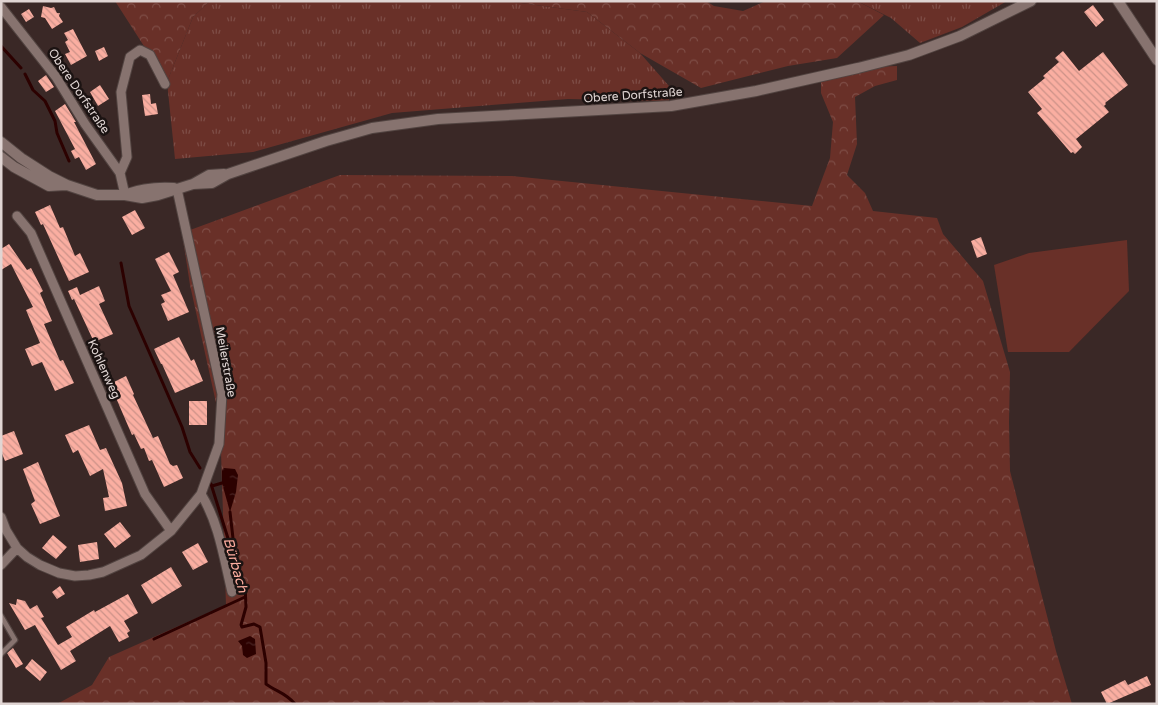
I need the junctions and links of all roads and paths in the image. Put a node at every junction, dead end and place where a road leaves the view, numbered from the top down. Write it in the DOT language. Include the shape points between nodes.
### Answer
graph roads {
  1 [pos="1031,1"];
  2 [pos="1118,1"];
  3 [pos="1,7"];
  4 [pos="1157,60"];
  5 [pos="165,84"];
  6 [pos="1,142"];
  7 [pos="1,157"];
  8 [pos="120,173"];
  9 [pos="67,185"];
  10 [pos="177,188"];
  11 [pos="125,195"];
  12 [pos="17,216"];
  13 [pos="201,494"];
  14 [pos="1,517"];
  15 [pos="171,531"];
  16 [pos="17,548"];
  17 [pos="1,564"];
  18 [pos="232,592"];
  19 [pos="1,616"];
  20 [pos="1,654"];
  1 -- 10 [label="street, Obere Dorfstraße" via="960,36 917,52 756,92 671,106 388,125 326,141 228,174 210,175"];
  2 -- 4 [label="street"];
  3 -- 8 [label="street, Obere Dorfstraße" via="56,77"];
  5 -- 8 [label="street" via="150,55 140,50 130,57 121,92 127,157"];
  6 -- 9 [label="street, Obere Dorfstraße"];
  7 -- 9 [label="street, Obere Dorfstraße" via="14,168 48,186"];
  8 -- 11 [label="street, Obere Dorfstraße"];
  9 -- 11 [label="street, Obere Dorfstraße" via="97,195"];
  10 -- 11 [label="street, Obere Dorfstraße" via="154,187"];
  10 -- 13 [label="street, Meilerstraße" via="222,394 219,444"];
  12 -- 15 [label="street, Kohlenweg" via="31,232 145,494"];
  13 -- 15 [label="street, Meilerstraße"];
  13 -- 18 [label="street" via="222,549"];
  14 -- 16 [label="street, Meilerstraße"];
  15 -- 16 [label="street, Meilerstraße" via="140,555 89,575 59,573 40,565"];
  16 -- 17 [label="street"];
  19 -- 20 [label="lane" via="15,640"];
}
